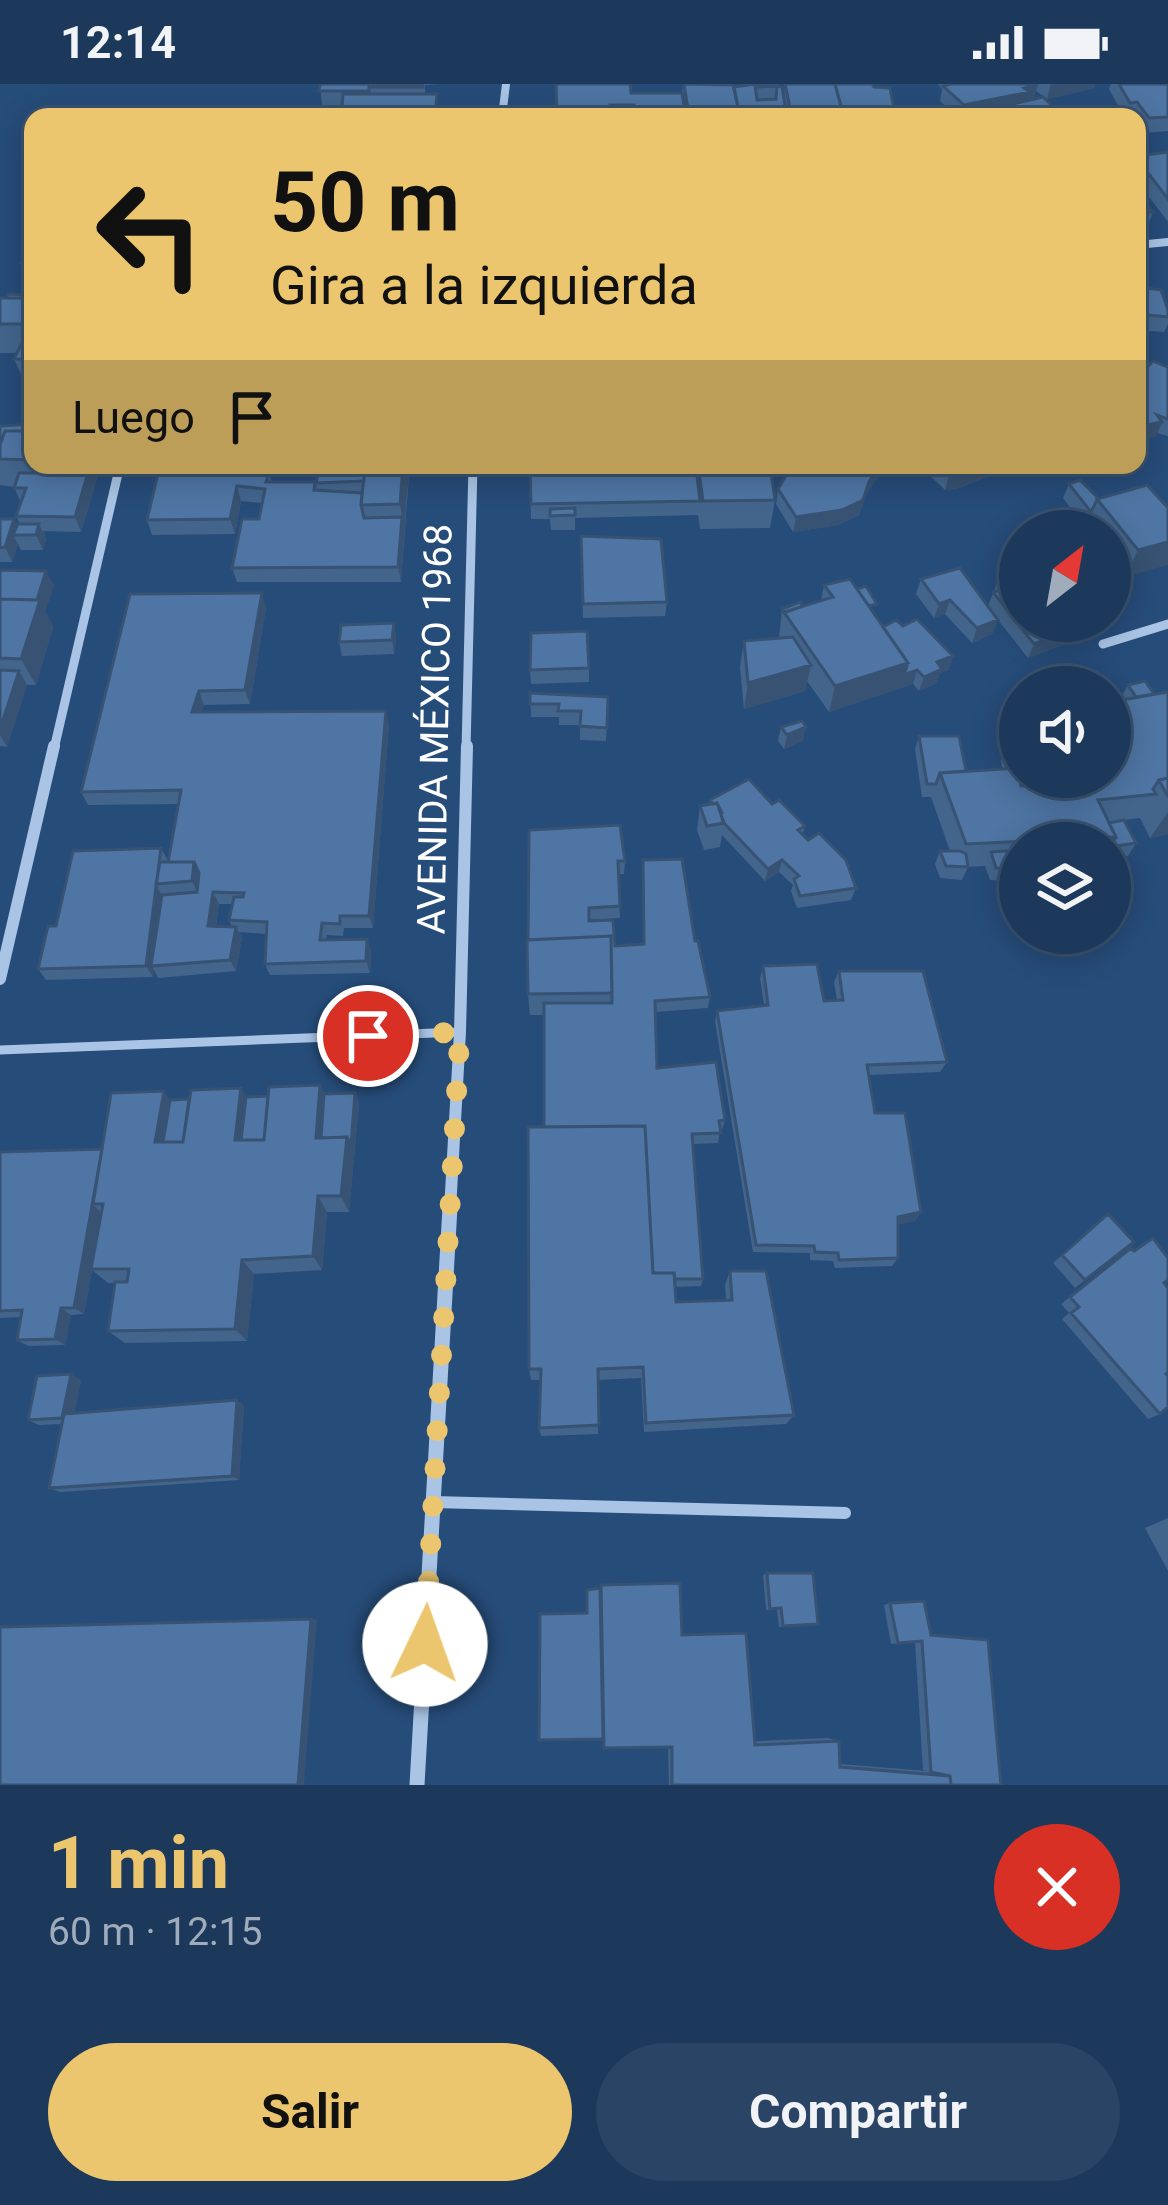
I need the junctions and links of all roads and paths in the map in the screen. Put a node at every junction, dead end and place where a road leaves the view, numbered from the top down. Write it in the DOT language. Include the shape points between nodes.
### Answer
graph roads {
  1 [pos="118,474"];
  2 [pos="473,474"];
  3 [pos="1168,624"];
  4 [pos="1103,644"];
  5 [pos="0,979"];
  6 [pos="460,1032"];
  7 [pos="0,1050"];
  8 [pos="433,1502"];
  9 [pos="845,1513"];
  10 [pos="417,1785"];
  1 -- 5 [label="street"];
  2 -- 6 [label="street, AVENIDA MÉXICO 1968"];
  3 -- 4 [label="street"];
  6 -- 7 [label="lane"];
  6 -- 8 [label="street, AVENIDA MÉXICO 1968"];
  8 -- 9 [label="lane"];
  8 -- 10 [label="street, AVENIDA MÉXICO 1968"];
}
